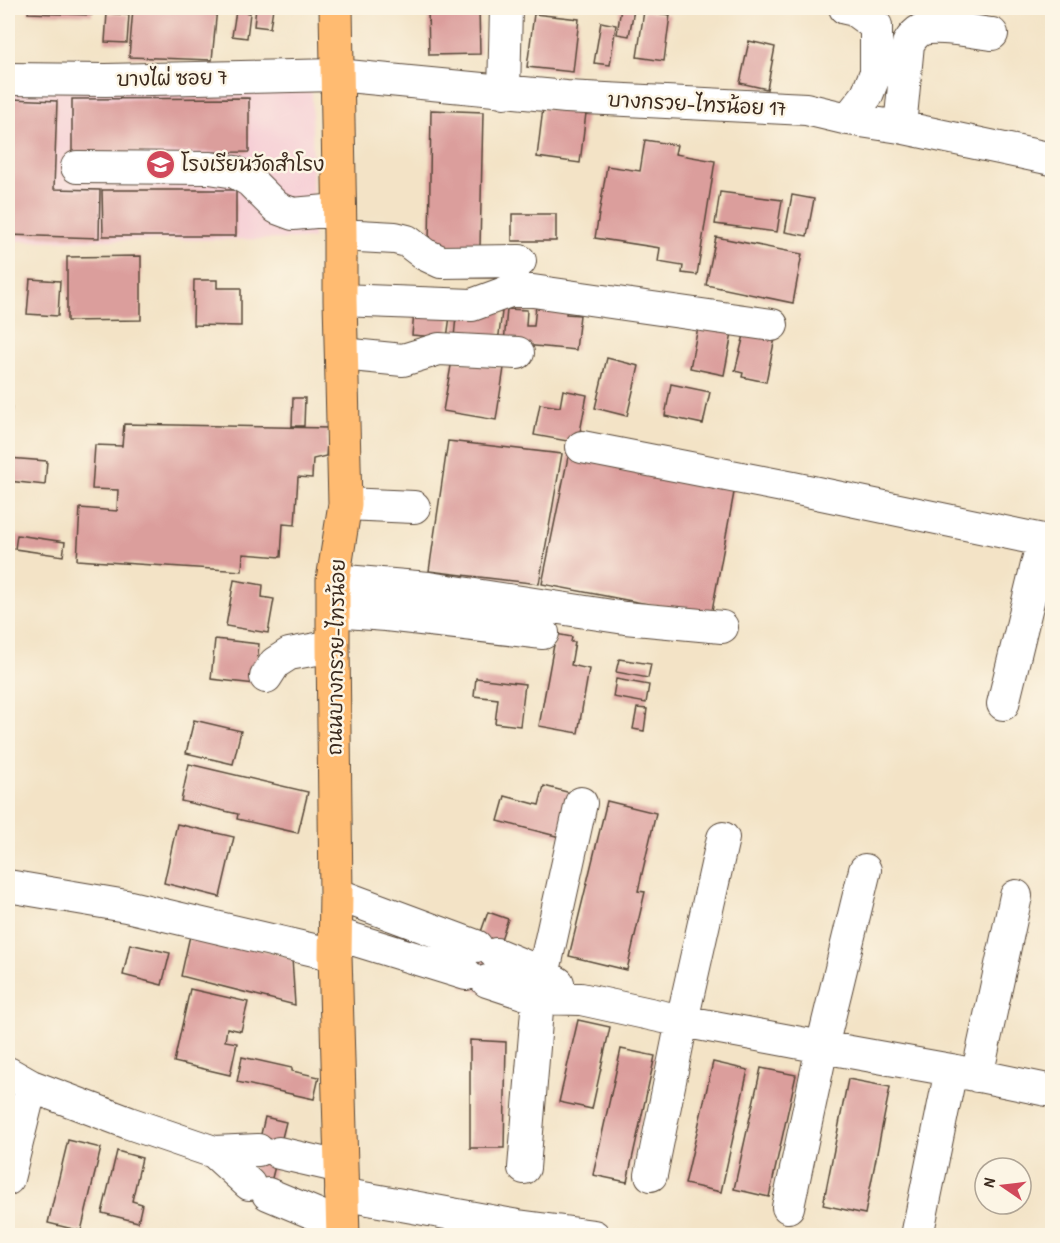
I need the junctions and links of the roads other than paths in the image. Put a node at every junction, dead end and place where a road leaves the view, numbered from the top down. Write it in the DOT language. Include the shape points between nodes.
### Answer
graph roads {
  1 [pos="336,8"];
  2 [pos="506,8"];
  3 [pos="845,8"];
  4 [pos="992,34"];
  5 [pos="337,75"];
  6 [pos="8,79"];
  7 [pos="504,92"];
  8 [pos="848,119"];
  9 [pos="900,127"];
  10 [pos="1053,159"];
  11 [pos="77,167"];
  12 [pos="339,223"];
  13 [pos="520,261"];
  14 [pos="340,300"];
  15 [pos="772,325"];
  16 [pos="518,353"];
  17 [pos="342,354"];
  18 [pos="582,447"];
  19 [pos="345,504"];
  20 [pos="414,507"];
  21 [pos="1048,541"];
  22 [pos="333,595"];
  23 [pos="722,627"];
  24 [pos="543,633"];
  25 [pos="333,646"];
  26 [pos="266,677"];
  27 [pos="1003,704"];
  28 [pos="581,803"];
  29 [pos="723,838"];
  30 [pos="865,870"];
  31 [pos="8,886"];
  32 [pos="336,894"];
  33 [pos="1016,896"];
  34 [pos="335,945"];
  35 [pos="481,964"];
  36 [pos="540,985"];
  37 [pos="682,1021"];
  38 [pos="822,1047"];
  39 [pos="964,1073"];
  40 [pos="19,1079"];
  41 [pos="1053,1091"];
  42 [pos="214,1152"];
  43 [pos="524,1168"];
  44 [pos="651,1175"];
  45 [pos="8,1179"];
  46 [pos="342,1205"];
  47 [pos="788,1207"];
  48 [pos="594,1236"];
  49 [pos="917,1236"];
  1 -- 5 [label="main road, ถนนบางกรวย-ไทรน้อย"];
  2 -- 7 [label="street"];
  3 -- 8 [label="street" via="876,26 876,72 867,95"];
  4 -- 9 [label="street" via="939,28 914,35 908,44"];
  5 -- 6 [label="street, บางไผ่ ซอย 7"];
  5 -- 7 [label="street, บางกรวย-ไทรน้อย 17"];
  5 -- 12 [label="main road, ถนนบางกรวย-ไทรน้อย"];
  7 -- 8 [label="street, บางกรวย-ไทรน้อย 17" via="806,109"];
  8 -- 9 [label="street, บางกรวย-ไทรน้อย 17"];
  9 -- 10 [label="street, บางกรวย-ไทรน้อย 17"];
  11 -- 12 [label="street" via="210,168 235,172 278,208"];
  12 -- 13 [label="street" via="407,241 441,262"];
  12 -- 14 [label="main road, ถนนบางกรวย-ไทรน้อย"];
  14 -- 15 [label="street" via="472,305 510,291 533,291"];
  14 -- 17 [label="main road, ถนนบางกรวย-ไทรน้อย"];
  16 -- 17 [label="street" via="439,349 403,360"];
  17 -- 19 [label="main road, ถนนบางกรวย-ไทรน้อย"];
  18 -- 21 [label="street"];
  19 -- 20 [label="street"];
  19 -- 22 [label="main road, ถนนบางกรวย-ไทรน้อย"];
  21 -- 27 [label="street"];
  22 -- 23 [label="street" via="429,588 625,618"];
  22 -- 24 [label="street" via="386,615"];
  22 -- 25 [label="main road, ถนนบางกรวย-ไทรน้อย"];
  25 -- 26 [label="street" via="289,654 275,663"];
  25 -- 32 [label="main road, ถนนบางกรวย-ไทรน้อย"];
  28 -- 36 [label="street"];
  29 -- 37 [label="street"];
  30 -- 38 [label="street"];
  31 -- 34 [label="street"];
  32 -- 34 [label="main road, ถนนบางกรวย-ไทรน้อย"];
  32 -- 35 [label="street"];
  33 -- 39 [label="street"];
  34 -- 35 [label="street"];
  34 -- 46 [label="main road, ถนนบางกรวย-ไทรน้อย"];
  35 -- 36 [label="street"];
  36 -- 37 [label="street" via="581,999"];
  36 -- 43 [label="street"];
  37 -- 38 [label="street"];
  37 -- 44 [label="street"];
  38 -- 39 [label="street"];
  38 -- 47 [label="street"];
  39 -- 41 [label="street"];
  39 -- 49 [label="street"];
  40 -- 42 [label="street"];
  40 -- 45 [label="street"];
  42 -- 46 [label="street" via="259,1189"];
  42 -- 46 [label="street" via="268,1151"];
  46 -- 48 [label="street"];
}
